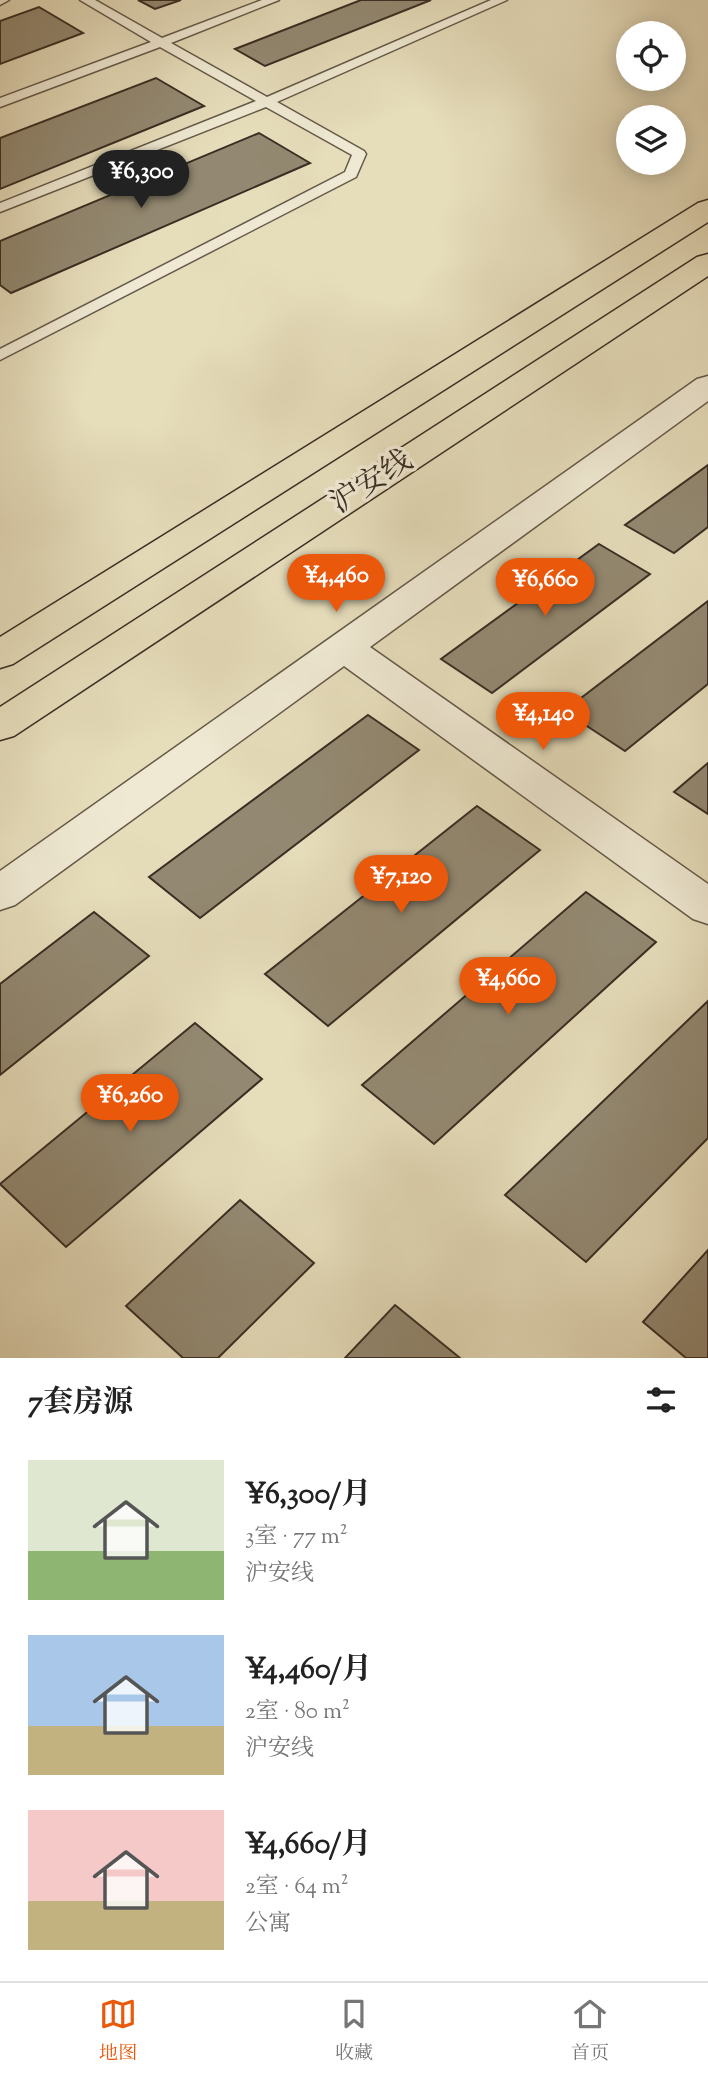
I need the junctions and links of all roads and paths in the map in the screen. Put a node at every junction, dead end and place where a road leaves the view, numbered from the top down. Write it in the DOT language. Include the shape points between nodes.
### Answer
graph roads {
  1 [pos="86,0"];
  2 [pos="273,0"];
  3 [pos="500,0"];
  4 [pos="161,42"];
  5 [pos="267,102"];
  6 [pos="0,103"];
  7 [pos="0,208"];
  8 [pos="708,209"];
  9 [pos="708,263"];
  10 [pos="2,351"];
  11 [pos="708,386"];
  12 [pos="342,646"];
  13 [pos="0,656"];
  14 [pos="0,726"];
  15 [pos="0,893"];
  16 [pos="708,907"];
  1 -- 4 [label="lane"];
  2 -- 4 [label="lane"];
  3 -- 5 [label="lane"];
  4 -- 5 [label="lane"];
  4 -- 6 [label="lane"];
  5 -- 7 [label="lane"];
  5 -- 10 [label="lane" via="359,155 351,174"];
  8 -- 13 [label="highway, 沪安线"];
  9 -- 14 [label="highway, 沪安线"];
  11 -- 12 [label="street"];
  12 -- 15 [label="street"];
  12 -- 16 [label="street"];
}
